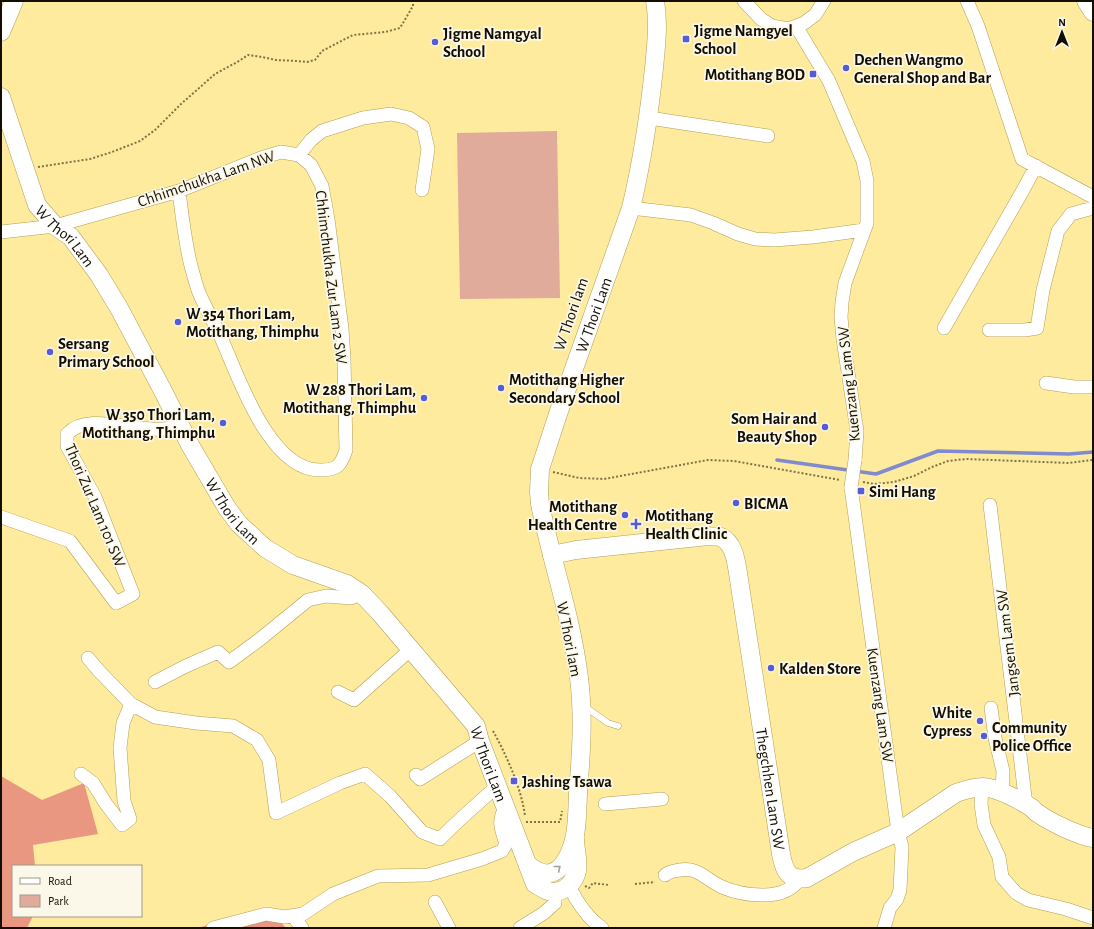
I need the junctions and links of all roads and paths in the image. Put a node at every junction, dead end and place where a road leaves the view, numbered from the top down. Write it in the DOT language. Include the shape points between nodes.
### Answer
graph roads {
  1 [pos="14,1"];
  2 [pos="655,1"];
  3 [pos="744,1"];
  4 [pos="824,1"];
  5 [pos="967,1"];
  6 [pos="1086,1"];
  7 [pos="1093,12"];
  8 [pos="796,26"];
  9 [pos="1,32"];
  10 [pos="1,97"];
  11 [pos="648,118"];
  12 [pos="768,136"];
  13 [pos="299,155"];
  14 [pos="1036,166"];
  15 [pos="422,190"];
  16 [pos="179,192"];
  17 [pos="1093,197"];
  18 [pos="630,208"];
  19 [pos="1093,208"];
  20 [pos="55,226"];
  21 [pos="864,230"];
  22 [pos="1,232"];
  23 [pos="944,328"];
  24 [pos="989,330"];
  25 [pos="1046,382"];
  26 [pos="1093,386"];
  27 [pos="179,425"];
  28 [pos="1093,460"];
  29 [pos="540,469"];
  30 [pos="851,483"];
  31 [pos="990,505"];
  32 [pos="1,517"];
  33 [pos="552,555"];
  34 [pos="362,594"];
  35 [pos="410,650"];
  36 [pos="88,658"];
  37 [pos="155,682"];
  38 [pos="338,692"];
  39 [pos="132,704"];
  40 [pos="582,704"];
  41 [pos="991,708"];
  42 [pos="618,726"];
  43 [pos="480,741"];
  44 [pos="81,774"];
  45 [pos="416,775"];
  46 [pos="498,785"];
  47 [pos="982,787"];
  48 [pos="1002,793"];
  49 [pos="662,799"];
  50 [pos="605,804"];
  51 [pos="1026,805"];
  52 [pos="506,806"];
  53 [pos="562,807"];
  54 [pos="526,823"];
  55 [pos="898,832"];
  56 [pos="1093,838"];
  57 [pos="575,839"];
  58 [pos="528,865"];
  59 [pos="665,875"];
  60 [pos="799,879"];
  61 [pos="635,884"];
  62 [pos="609,885"];
  63 [pos="566,886"];
  64 [pos="435,902"];
  65 [pos="292,916"];
  66 [pos="1093,918"];
  67 [pos="213,928"];
  68 [pos="302,928"];
  69 [pos="449,928"];
  70 [pos="520,928"];
  71 [pos="602,928"];
  72 [pos="884,928"];
  1 -- 9 [label="main road"];
  2 -- 11 [label="main road, W Thori Lam" via="657,27"];
  3 -- 8 [label="street" via="761,19 772,26 788,29"];
  4 -- 8 [label="street" via="815,15"];
  5 -- 14 [label="street" via="978,26 1022,159"];
  6 -- 7 [label="main road"];
  8 -- 21 [label="street, Kuenzang Lam SW" via="829,81 863,161 867,182 867,223"];
  10 -- 20 [label="main road, W Thori Lam" via="37,205"];
  11 -- 12 [label="street"];
  11 -- 18 [label="main road, W Thori Lam" via="641,164"];
  13 -- 15 [label="street, Chhimchukha Lam NW" via="322,131 344,123 391,114 409,118 422,127 428,149"];
  13 -- 16 [label="street, Chhimchukha Lam NW" via="281,152 261,158"];
  13 -- 16 [label="street, Chhimchukha Zur Lam 2 SW" via="312,165 322,186 342,329 346,450 342,462 336,468 315,470 298,466 267,434 252,408 200,294 185,240"];
  14 -- 17 [label="street"];
  14 -- 23 [label="street"];
  16 -- 20 [label="street, Chhimchukha Lam NW"];
  18 -- 21 [label="street" via="691,215 755,239 774,240"];
  18 -- 29 [label="main road, W Thori Lam"];
  19 -- 24 [label="street" via="1071,214 1058,231 1043,290 1037,328"];
  20 -- 22 [label="street, Chhimchukha Lam NW"];
  20 -- 27 [label="main road, W Thori Lam" via="71,238 99,275 119,308"];
  21 -- 30 [label="street, Kuenzang Lam SW, bridge" via="846,283 841,317 857,431"];
  25 -- 26 [label="street" via="1074,387"];
  27 -- 32 [label="street, Thori Zur Lam 101 SW" via="160,430 85,424 79,425 67,434 67,446 95,498 133,594 116,603 70,541"];
  27 -- 34 [label="main road, W Thori Lam" via="223,503 239,524 266,548 294,566 347,584"];
  28 -- 30 [label="path" via="1069,463 966,459 932,467 894,482"];
  29 -- 30 [label="path" via="579,478 604,479 708,460 734,461"];
  29 -- 33 [label="main road, W Thori Lam" via="540,504"];
  30 -- 55 [label="street, Kuenzang Lam SW"];
  31 -- 51 [label="street, Jangsem Lam SW"];
  33 -- 40 [label="main road, W Thori Lam" via="574,644"];
  33 -- 60 [label="main road, Thegchhen Lam SW" via="576,550 708,536 720,537 729,545 738,573 782,859 788,873"];
  34 -- 35 [label="main road, W Thori Lam"];
  34 -- 37 [label="street" via="351,598 326,596 308,600 229,662 218,652"];
  35 -- 38 [label="street" via="354,700"];
  35 -- 43 [label="main road, W Thori Lam" via="476,726"];
  36 -- 39 [label="street"];
  39 -- 44 [label="street" via="123,723 120,748 124,801 130,819 122,825 93,783"];
  39 -- 46 [label="street" via="155,717 232,726 257,740 269,760 276,813 365,774 390,796 422,832 440,839"];
  40 -- 42 [label="lane" via="608,724"];
  40 -- 57 [label="main road, W Thori Lam" via="582,750"];
  41 -- 48 [label="street" via="1003,771"];
  43 -- 45 [label="street" via="420,780"];
  43 -- 46 [label="main road, W Thori Lam"];
  46 -- 52 [label="main road, W Thori Lam"];
  47 -- 48 [label="main road"];
  47 -- 55 [label="main road" via="967,789 952,796"];
  47 -- 66 [label="street" via="984,825 999,857 1002,877 1016,894 1028,900"];
  48 -- 51 [label="main road"];
  49 -- 50 [label="street"];
  51 -- 56 [label="main road" via="1059,826"];
  52 -- 58 [label="main road, W Thori Lam"];
  52 -- 65 [label="street" via="500,821 506,844 502,851 428,875 378,876 333,894 303,914"];
  53 -- 54 [label="path" via="560,822"];
  55 -- 60 [label="main road" via="853,852 807,878"];
  55 -- 72 [label="street, Kuenzang Lam SW" via="902,847 900,890 890,908"];
  58 -- 57 [label="main road, W Thori Lam, one-way" via="541,873 550,874 560,868 572,850"];
  57 -- 63 [label="main road, W Thori Lam" via="577,871"];
  58 -- 63 [label="main road, W Thori Lam" via="535,884 545,890"];
  59 -- 60 [label="street" via="670,872 693,870 721,887 764,895 787,891 794,887"];
  59 -- 61 [label="path" via="661,882"];
  62 -- 63 [label="path" via="593,883 589,888 583,884"];
  63 -- 70 [label="street" via="555,903"];
  63 -- 71 [label="street" via="594,922"];
  64 -- 69 [label="street"];
  65 -- 67 [label="street" via="266,914"];
  65 -- 68 [label="street"];
}
